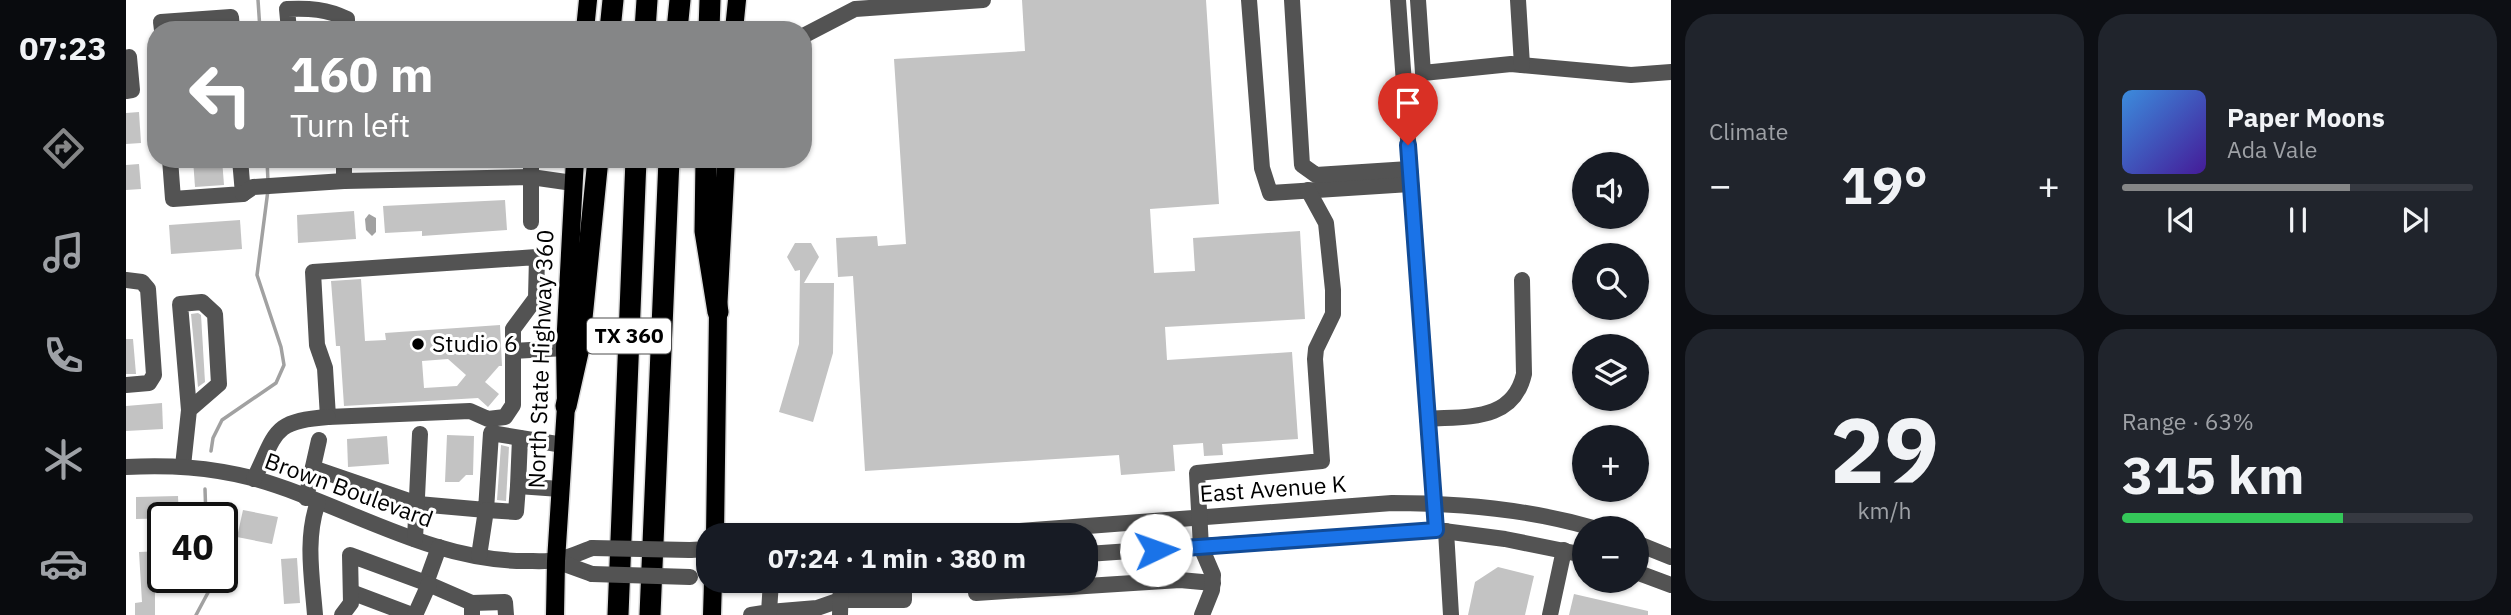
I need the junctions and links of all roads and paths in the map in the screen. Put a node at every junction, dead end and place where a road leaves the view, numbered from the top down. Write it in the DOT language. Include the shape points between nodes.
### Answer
graph roads {
  1 [pos="588,0"];
  2 [pos="613,0"];
  3 [pos="647,0"];
  4 [pos="680,0"];
  5 [pos="710,0"];
  6 [pos="737,0"];
  7 [pos="984,0"];
  8 [pos="1249,0"];
  9 [pos="1292,0"];
  10 [pos="1398,0"];
  11 [pos="1418,0"];
  12 [pos="1518,0"];
  13 [pos="857,4"];
  14 [pos="175,21"];
  15 [pos="231,21"];
  16 [pos="288,21"];
  17 [pos="347,21"];
  18 [pos="586,21"];
  19 [pos="611,21"];
  20 [pos="646,21"];
  21 [pos="678,21"];
  22 [pos="709,21"];
  23 [pos="735,21"];
  24 [pos="812,31"];
  25 [pos="126,58"];
  26 [pos="1522,65"];
  27 [pos="1671,72"];
  28 [pos="126,91"];
  29 [pos="171,168"];
  30 [pos="242,168"];
  31 [pos="344,168"];
  32 [pos="531,168"];
  33 [pos="574,168"];
  34 [pos="597,168"];
  35 [pos="636,168"];
  36 [pos="669,168"];
  37 [pos="706,168"];
  38 [pos="726,168"];
  39 [pos="531,177"];
  40 [pos="1410,177"];
  41 [pos="344,181"];
  42 [pos="573,183"];
  43 [pos="1308,190"];
  44 [pos="248,191"];
  45 [pos="531,222"];
  46 [pos="126,280"];
  47 [pos="1522,281"];
  48 [pos="718,312"];
  49 [pos="565,348"];
  50 [pos="513,352"];
  51 [pos="126,385"];
  52 [pos="566,406"];
  53 [pos="188,410"];
  54 [pos="328,417"];
  55 [pos="1427,419"];
  56 [pos="420,434"];
  57 [pos="520,438"];
  58 [pos="319,440"];
  59 [pos="563,445"];
  60 [pos="183,466"];
  61 [pos="126,467"];
  62 [pos="313,468"];
  63 [pos="254,479"];
  64 [pos="518,486"];
  65 [pos="561,489"];
  66 [pos="312,500"];
  67 [pos="1434,503"];
  68 [pos="418,504"];
  69 [pos="486,510"];
  70 [pos="1199,517"];
  71 [pos="715,523"];
  72 [pos="1572,523"];
  73 [pos="1098,525"];
  74 [pos="1441,530"];
  75 [pos="415,538"];
  76 [pos="439,547"];
  77 [pos="1201,547"];
  78 [pos="1649,547"];
  79 [pos="696,550"];
  80 [pos="1564,550"];
  81 [pos="1572,552"];
  82 [pos="1098,553"];
  83 [pos="479,556"];
  84 [pos="1671,556"];
  85 [pos="556,561"];
  86 [pos="696,576"];
  87 [pos="1649,577"];
  88 [pos="427,583"];
  89 [pos="1213,583"];
  90 [pos="1098,585"];
  91 [pos="1671,585"];
  92 [pos="351,592"];
  93 [pos="714,593"];
  94 [pos="770,593"];
  95 [pos="840,607"];
  96 [pos="904,608"];
  97 [pos="472,609"];
  98 [pos="769,612"];
  99 [pos="315,615"];
  100 [pos="342,615"];
  101 [pos="413,615"];
  102 [pos="506,615"];
  103 [pos="555,615"];
  104 [pos="618,615"];
  105 [pos="650,615"];
  106 [pos="716,615"];
  107 [pos="751,615"];
  108 [pos="1202,615"];
  109 [pos="1451,615"];
  110 [pos="1550,615"];
  1 -- 18 [label="main road"];
  2 -- 19 [label="highway"];
  3 -- 20 [label="highway"];
  4 -- 21 [label="highway"];
  5 -- 22 [label="highway"];
  6 -- 23 [label="main road"];
  7 -- 13 [label="street"];
  8 -- 43 [label="street" via="1262,168 1270,192"];
  9 -- 40 [label="street" via="1302,165 1316,175"];
  10 -- 40 [label="street"];
  11 -- 26 [label="street" via="1423,72"];
  12 -- 26 [label="street"];
  13 -- 24 [label="street"];
  14 -- 15 [label="street" via="231,17"];
  16 -- 17 [label="street" via="287,9 310,8 335,13"];
  25 -- 28 [label="street" via="132,90"];
  26 -- 27 [label="street" via="1631,75"];
  29 -- 44 [label="street" via="173,199"];
  30 -- 44 [label="street"];
  31 -- 41 [label="street"];
  32 -- 39 [label="street"];
  33 -- 42 [label="main road, North State Highway 360"];
  34 -- 52 [label="highway" via="579,348"];
  35 -- 104 [label="highway, TX 360"];
  36 -- 105 [label="highway, TX 360"];
  37 -- 48 [label="highway" via="705,231"];
  38 -- 48 [label="main road"];
  39 -- 41 [label="street"];
  39 -- 42 [label="street"];
  39 -- 45 [label="street"];
  40 -- 43 [label="street"];
  40 -- 55 [label="street"];
  41 -- 44 [label="street"];
  42 -- 49 [label="main road, North State Highway 360"];
  43 -- 70 [label="street" via="1326,223 1333,290 1333,314 1315,359 1322,461 1197,473"];
  46 -- 51 [label="street" via="142,282 148,289 155,375 149,383"];
  47 -- 55 [label="street" via="1521,387 1498,411"];
  48 -- 71 [label="main road"];
  49 -- 50 [label="street"];
  49 -- 52 [label="main road, North State Highway 360"];
  50 -- 54 [label="street" via="513,405 505,416 488,419 470,411"];
  50 -- 54 [label="street" via="513,329 536,298 537,257 313,272 317,345 325,368"];
  52 -- 59 [label="main road, North State Highway 360"];
  53 -- 53 [label="street" via="219,384 215,314 202,302 180,304"];
  53 -- 60 [label="street"];
  54 -- 63 [label="street" via="297,419 278,430"];
  55 -- 67 [label="street"];
  56 -- 68 [label="street"];
  57 -- 59 [label="street"];
  57 -- 64 [label="street"];
  57 -- 69 [label="street" via="491,433"];
  58 -- 62 [label="street"];
  59 -- 65 [label="main road, North State Highway 360"];
  60 -- 61 [label="street, Brown Boulevard"];
  60 -- 63 [label="street, Brown Boulevard"];
  62 -- 66 [label="street"];
  62 -- 68 [label="street"];
  63 -- 66 [label="street, Brown Boulevard"];
  64 -- 65 [label="street"];
  64 -- 69 [label="street" via="516,512"];
  65 -- 85 [label="main road, North State Highway 360"];
  66 -- 75 [label="street, Brown Boulevard"];
  66 -- 99 [label="street"];
  67 -- 70 [label="street, East Avenue K"];
  67 -- 72 [label="street, East Avenue K" via="1537,514"];
  67 -- 74 [label="street"];
  68 -- 69 [label="street"];
  68 -- 75 [label="street"];
  69 -- 83 [label="street"];
  70 -- 73 [label="street, East Avenue K"];
  70 -- 77 [label="street"];
  74 -- 77 [label="street"];
  74 -- 80 [label="street"];
  74 -- 109 [label="street"];
  75 -- 76 [label="street, Brown Boulevard"];
  76 -- 83 [label="street, Brown Boulevard"];
  76 -- 88 [label="street"];
  77 -- 82 [label="street"];
  77 -- 89 [label="street"];
  78 -- 84 [label="street"];
  79 -- 85 [label="street, bridge" via="592,548"];
  80 -- 81 [label="street"];
  80 -- 110 [label="street"];
  83 -- 85 [label="street, Brown Boulevard"];
  85 -- 86 [label="street, bridge" via="592,573"];
  85 -- 103 [label="main road, North State Highway 360"];
  87 -- 91 [label="street"];
  88 -- 92 [label="street" via="350,555"];
  88 -- 97 [label="street"];
  88 -- 101 [label="street"];
  89 -- 90 [label="street" via="1180,580"];
  89 -- 108 [label="street"];
  92 -- 100 [label="street" via="351,603"];
  92 -- 101 [label="street"];
  93 -- 106 [label="main road"];
  94 -- 98 [label="street"];
  95 -- 96 [label="street"];
  95 -- 98 [label="street"];
  97 -- 102 [label="street" via="505,602"];
  98 -- 107 [label="street"];
}
